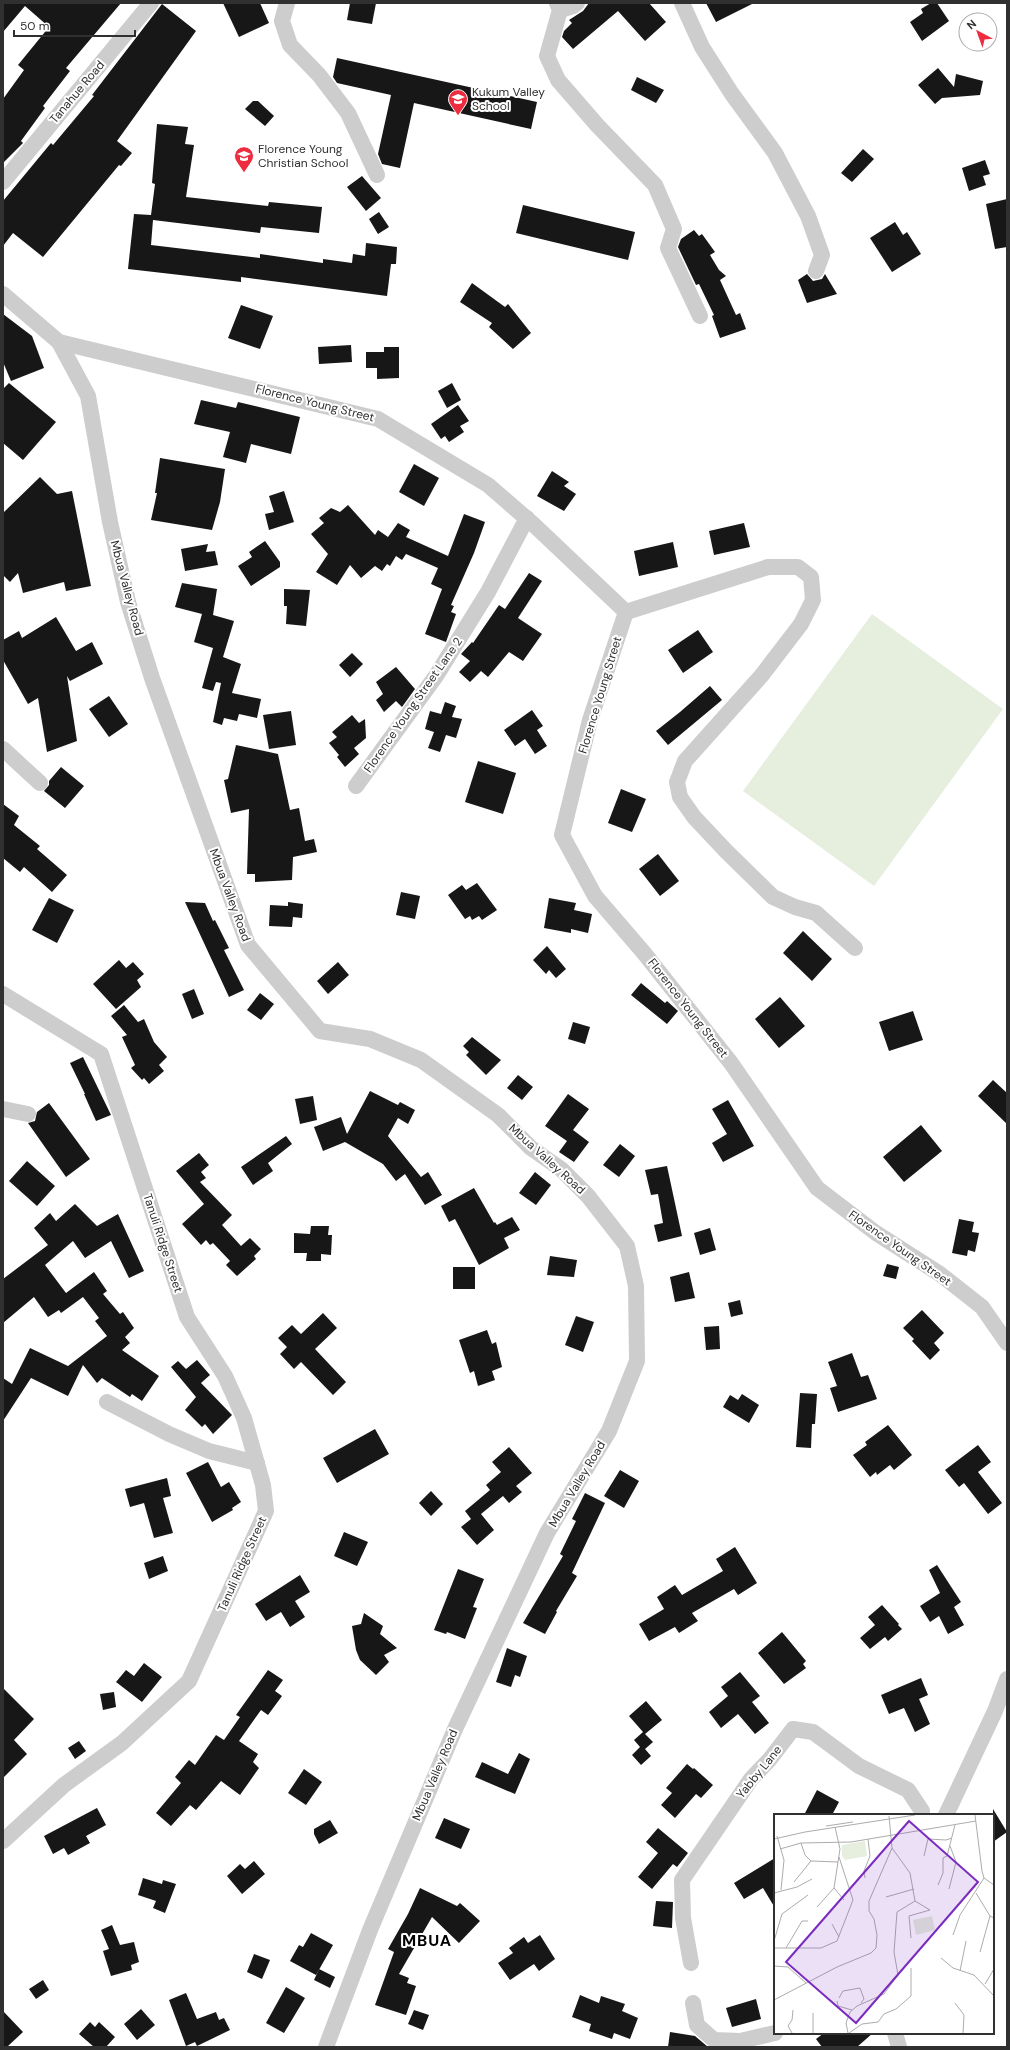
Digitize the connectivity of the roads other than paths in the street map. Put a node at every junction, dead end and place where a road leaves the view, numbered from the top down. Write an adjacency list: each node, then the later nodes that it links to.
1 (151, 3): 7 (street, Tanahue Road)
2 (287, 3): 6 (street)
3 (577, 3): 5 (street)
4 (682, 3): 8 (street)
5 (558, 7): 10 (street)
6 (377, 175)
7 (3, 182)
8 (816, 271)
9 (3, 294): 11 (street, Florence Young Street)
10 (700, 316)
11 (59, 342): 12 (street, Florence Young Street); 32 (street, Mbua Valley Road)
12 (527, 518): 13 (street, Florence Young Street); 16 (street, Florence Young Street Lane 2)
13 (626, 612): 17 (street); 21 (street, Florence Young Street)
14 (3, 749): 15 (street)
15 (40, 783)
16 (356, 786)
17 (855, 948)
18 (3, 994): 23 (street, Tanuli Ridge Street)
19 (3, 1109): 20 (street)
20 (28, 1114)
21 (1007, 1343)
22 (108, 1402): 23 (street)
23 (257, 1463): 27 (street, Tanuli Ridge Street)
24 (1007, 1678): 26 (street)
25 (922, 1814): 28 (street, Yabby Lane)
26 (946, 1814)
27 (3, 1841)
28 (691, 1963)
29 (693, 2003): 30 (street)
30 (774, 2033)
31 (894, 2034): 33 (street)
32 (326, 2047)
33 (899, 2047)

